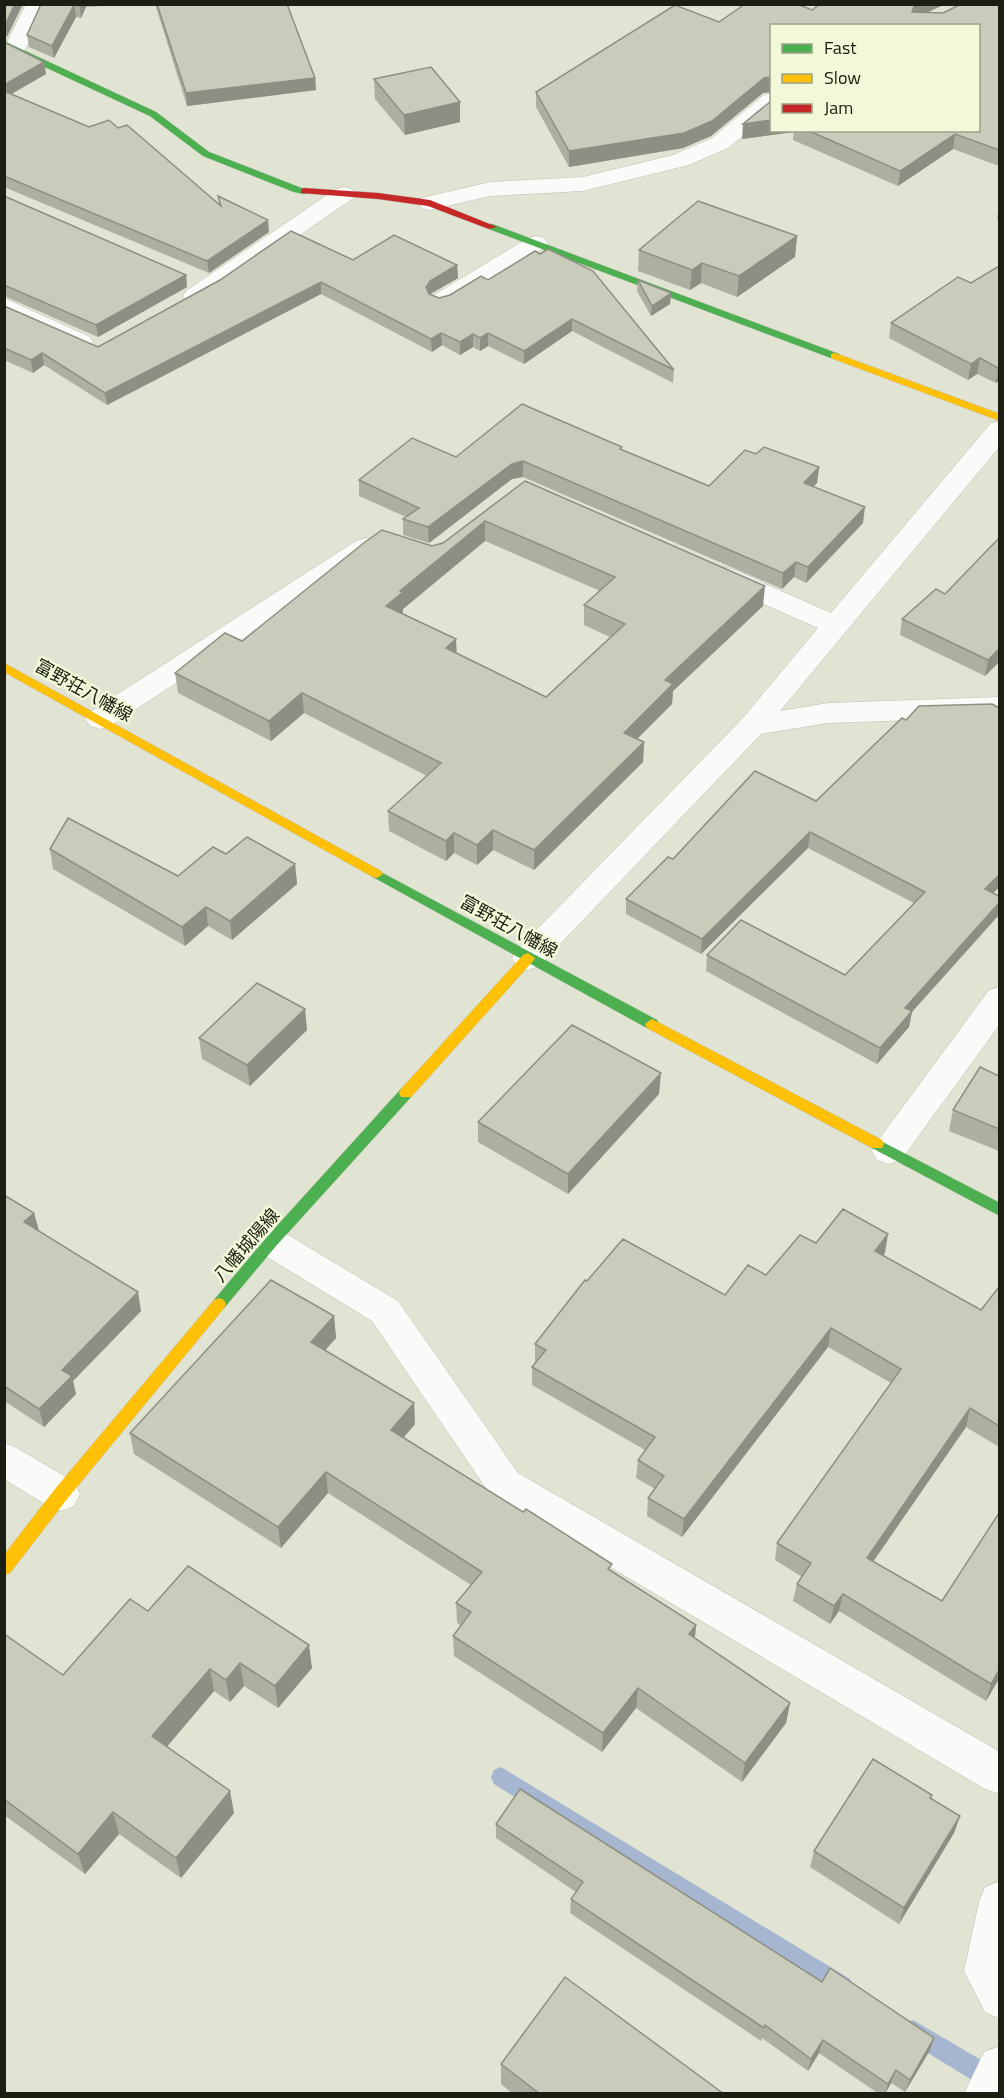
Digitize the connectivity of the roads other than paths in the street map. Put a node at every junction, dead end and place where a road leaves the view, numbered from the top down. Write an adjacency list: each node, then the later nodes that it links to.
1 (37, 4): 2 (street)
2 (10, 47): 4 (main road)
3 (770, 101): 5 (street)
4 (344, 194): 5 (main road); 9 (street)
5 (430, 203): 6 (main road)
6 (536, 243): 7 (street); 11 (main road)
7 (440, 302)
8 (4, 304): 10 (street)
9 (170, 309)
10 (99, 350)
11 (999, 418)
12 (999, 429): 15 (street)
13 (390, 542): 18 (street)
14 (706, 568): 15 (street)
15 (835, 625): 19 (street)
16 (4, 667): 18 (main road, 富野荘八幡線)
17 (999, 707): 19 (street)
18 (100, 719): 20 (main road, 富野荘八幡線)
19 (752, 726): 20 (street)
20 (528, 958): 22 (main road, 富野荘八幡線); 24 (main road, 八幡城陽線)
21 (999, 999): 22 (street)
22 (889, 1151): 23 (main road, 富野荘八幡線)
23 (999, 1210)
24 (271, 1242): 26 (main road, 八幡城陽線); 28 (street)
25 (4, 1460): 26 (street)
26 (62, 1494): 27 (main road, 八幡城陽線)
27 (4, 1568)
28 (999, 1775)
29 (999, 1902): 30 (street)
30 (999, 1997)
31 (999, 2068): 32 (street)
32 (986, 2094)

